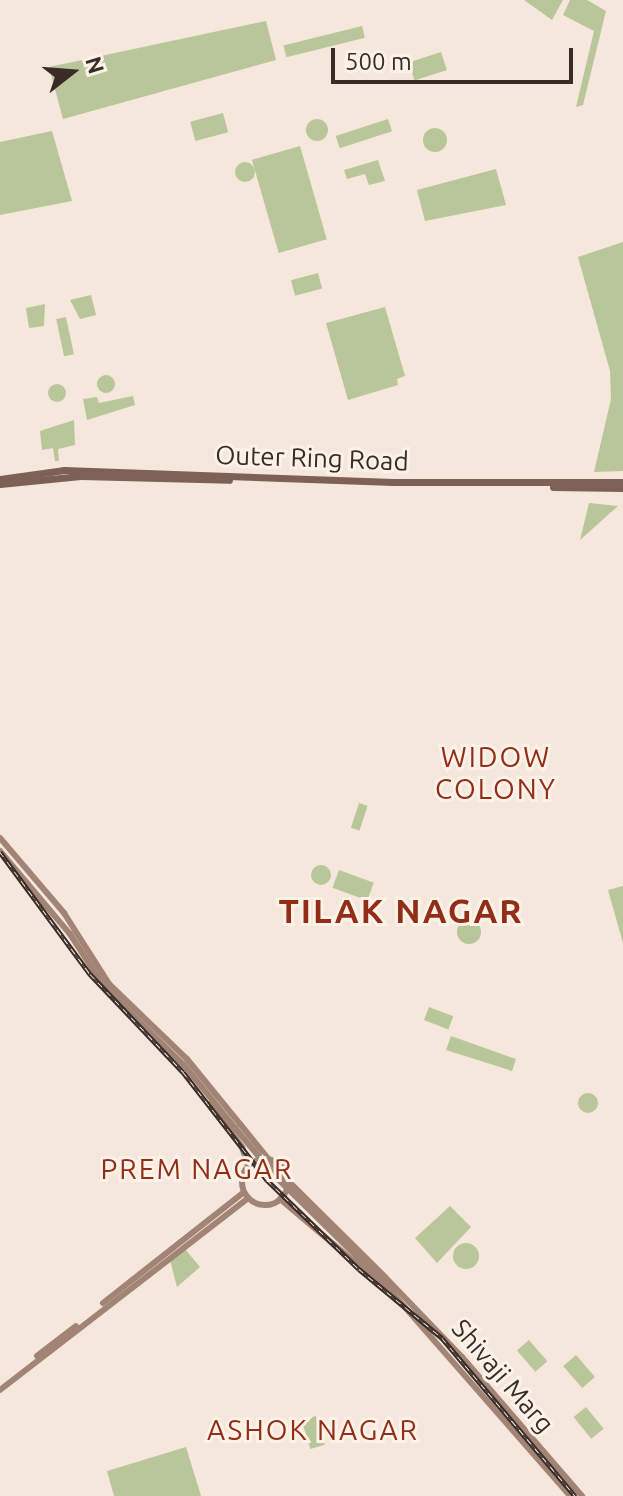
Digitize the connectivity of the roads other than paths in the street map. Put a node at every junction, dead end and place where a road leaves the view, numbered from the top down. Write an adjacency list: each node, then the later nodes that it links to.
1 (0, 481): 2 (main road, Outer Ring Road)
2 (623, 485)
3 (0, 838): 9 (main road, bridge)
4 (0, 851): 5 (main road)
5 (187, 1068): 6 (main road); 9 (main road, bridge)
6 (248, 1166): 7 (main road); 8 (main road)
7 (246, 1195): 8 (main road); 11 (main road)
8 (280, 1199): 10 (main road)
9 (383, 1279): 10 (main road)
10 (392, 1287): 12 (main road, Shivaji Marg); 13 (main road, Shivaji Marg)
11 (0, 1388)
12 (570, 1496)
13 (582, 1496)

